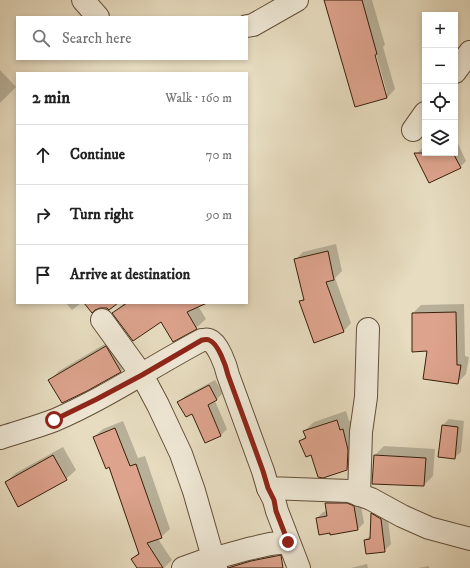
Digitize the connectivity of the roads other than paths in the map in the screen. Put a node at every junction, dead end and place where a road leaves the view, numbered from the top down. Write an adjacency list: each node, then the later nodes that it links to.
1 (83, 0): 3 (street)
2 (297, 0): 4 (street)
3 (97, 16)
4 (248, 26)
5 (470, 52): 6 (street)
6 (458, 68)
7 (102, 320): 9 (street)
8 (368, 329): 12 (street)
9 (142, 375): 10 (street); 11 (street); 15 (street)
10 (0, 438)
11 (268, 488): 12 (street); 14 (street)
12 (359, 495): 13 (street)
13 (470, 539)
14 (288, 542): 15 (street); 17 (street)
15 (214, 563): 16 (street)
16 (183, 568)
17 (299, 568)

